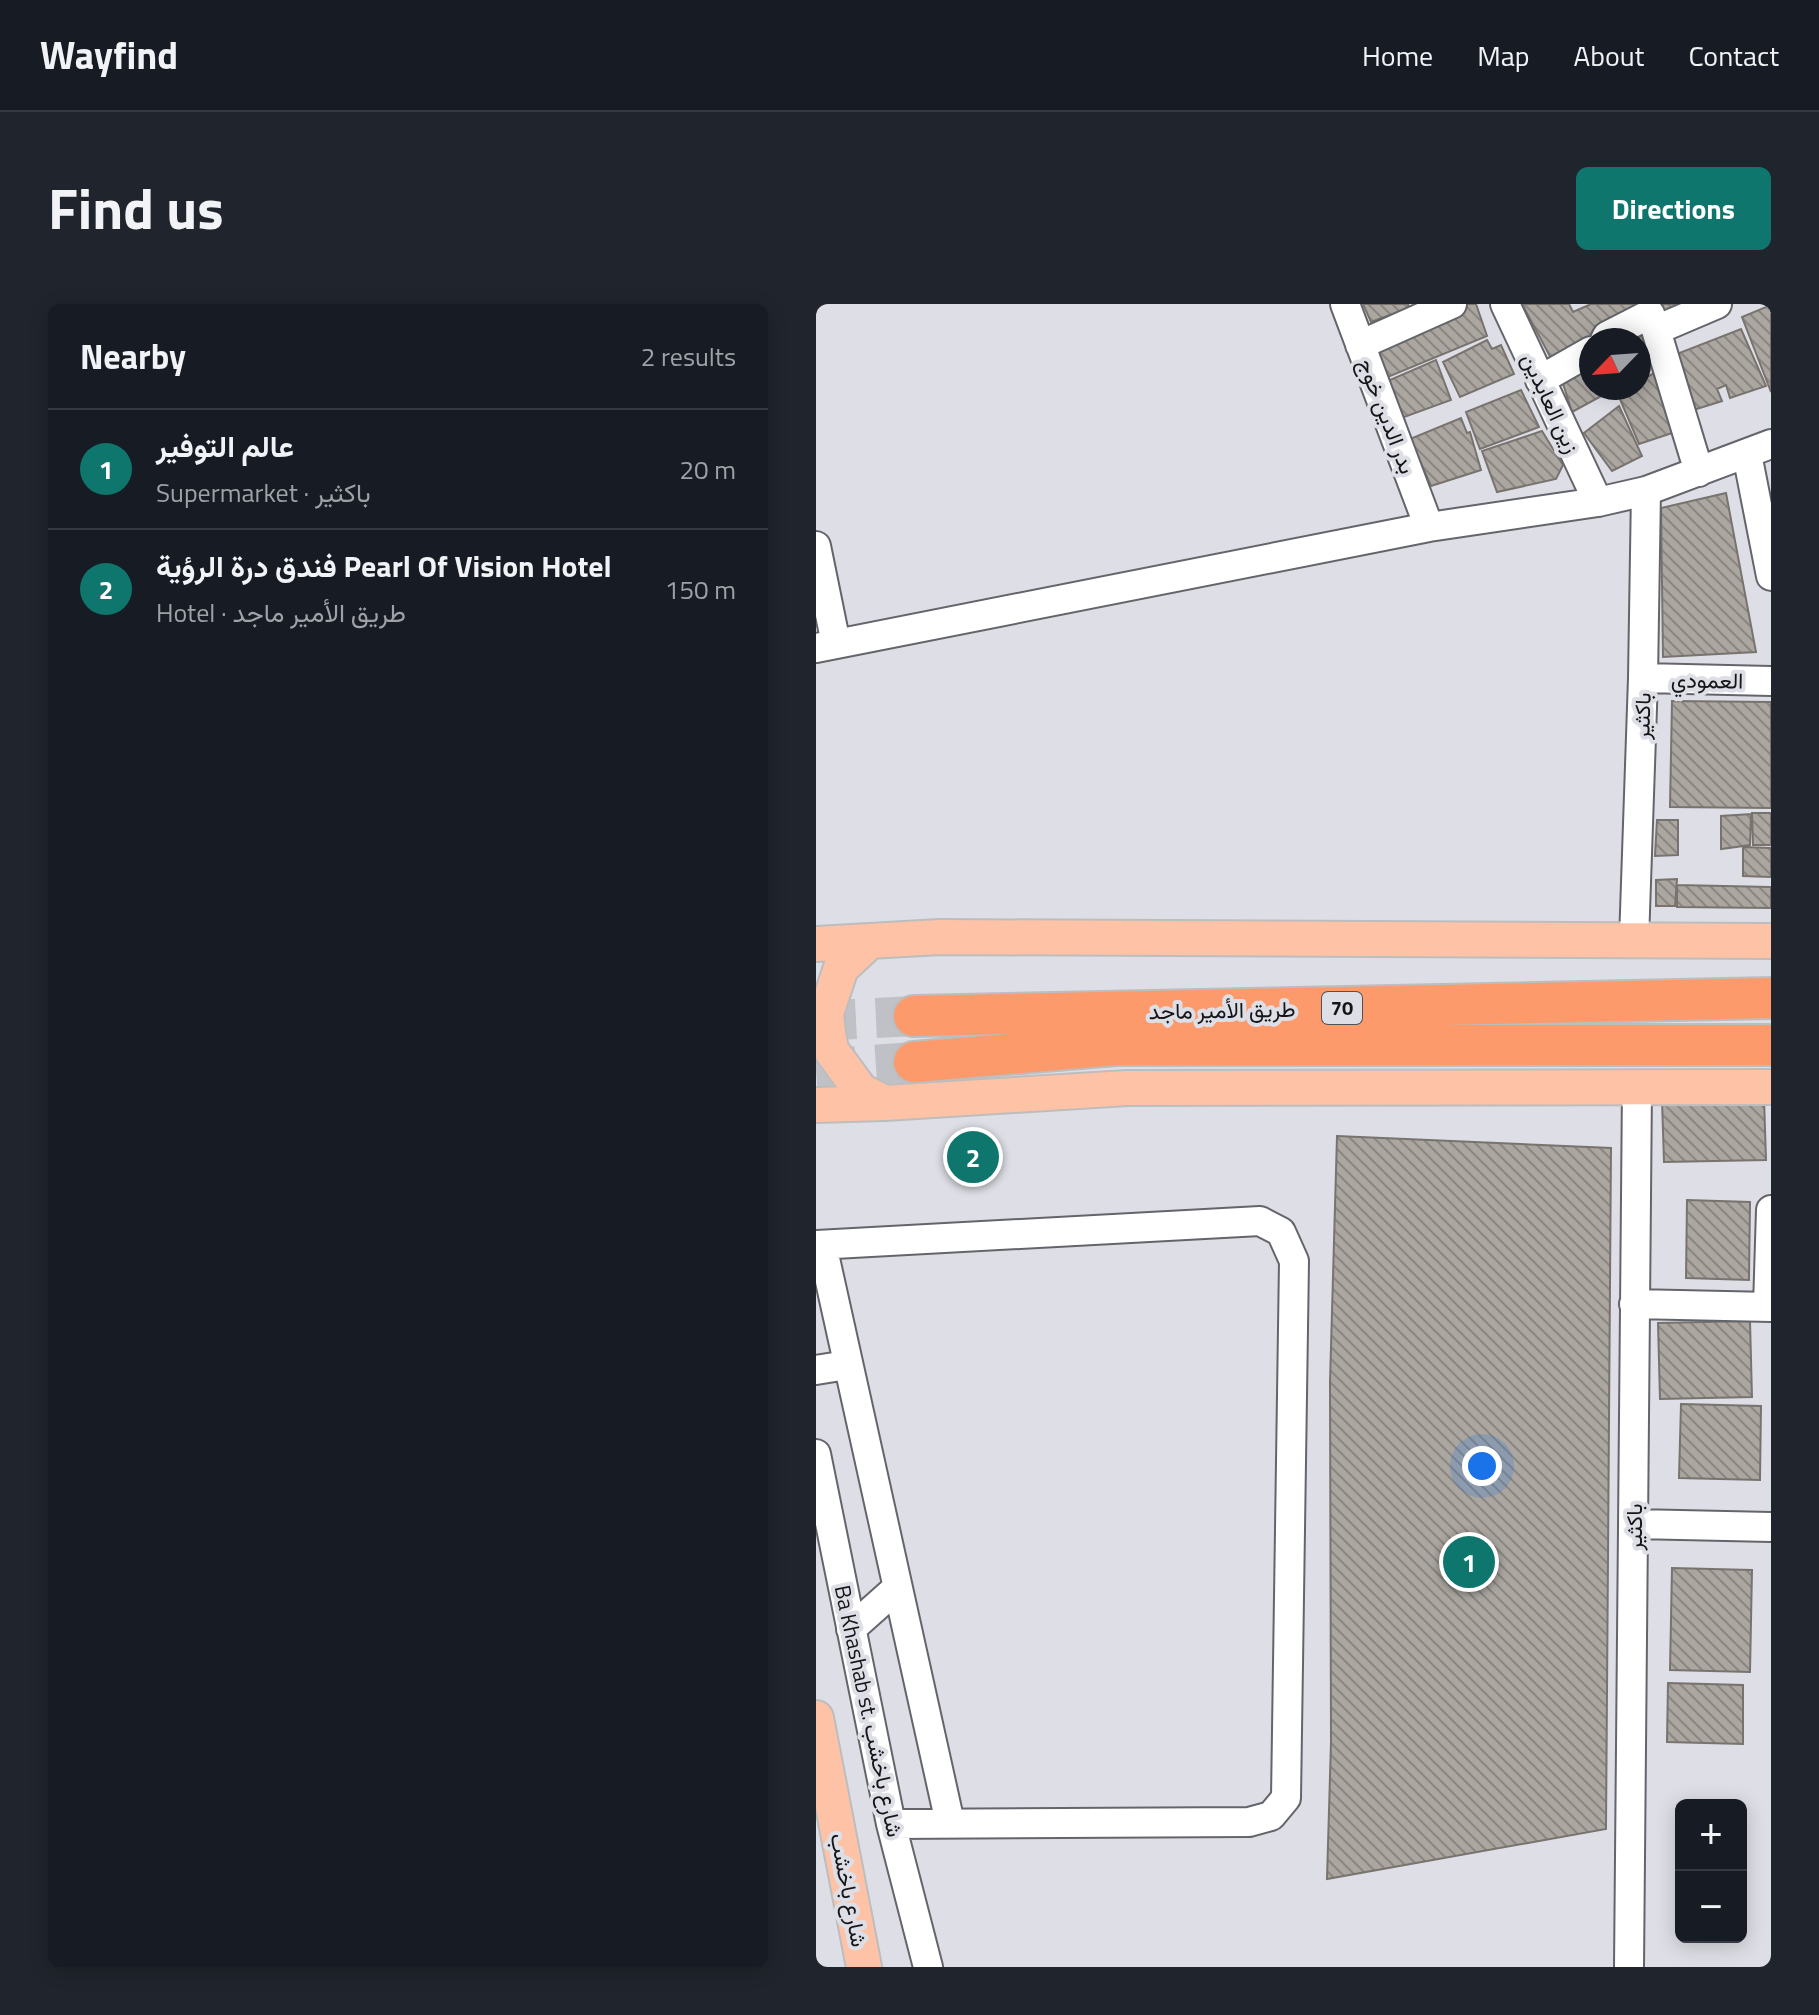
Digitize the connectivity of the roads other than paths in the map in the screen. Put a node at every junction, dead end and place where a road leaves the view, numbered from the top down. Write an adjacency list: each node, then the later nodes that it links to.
1 (1345, 304): 7 (street, بدر الدين خوج)
2 (1452, 304): 7 (street)
3 (1505, 304): 9 (street, زين العابدين)
4 (1717, 304): 6 (street)
5 (1623, 328): 6 (street)
6 (1656, 330): 11 (street)
7 (1360, 345): 14 (street, بدر الدين خوج)
8 (1579, 358): 9 (street)
9 (1540, 380): 13 (street, زين العابدين)
10 (1759, 449): 11 (street); 16 (street)
11 (1699, 472): 12 (street)
12 (1646, 491): 13 (street); 18 (street, باكثير)
13 (1598, 502): 14 (street)
14 (1429, 527): 17 (street)
15 (816, 546): 17 (street)
16 (1771, 576)
17 (826, 646)
18 (1643, 678): 19 (street, العمودي); 20 (street, باكثير)
19 (1771, 681)
20 (1634, 941): 21 (main road); 22 (main road)
21 (1771, 941)
22 (869, 942): 23 (main road); 24 (main road); 31 (main road)
23 (816, 944)
24 (816, 963)
25 (1771, 998): 26 (highway, طريق الأمير ماجد / 70)
26 (914, 1016)
27 (1771, 1045): 28 (highway, طريق الأمير ماجد / 70)
28 (914, 1062)
29 (1637, 1087): 30 (main road); 31 (main road); 35 (street, باكثير)
30 (1771, 1087)
31 (885, 1103): 32 (main road)
32 (816, 1104)
33 (1771, 1210): 36 (street)
34 (819, 1245): 37 (street); 45 (street)
35 (1634, 1304): 36 (street); 40 (street, باكثير)
36 (1769, 1307)
37 (847, 1365): 38 (street); 42 (street)
38 (816, 1370)
39 (816, 1454): 43 (street, Ba Khashab st. شارع باخشب)
40 (1635, 1524): 41 (street); 49 (street, باكثير)
41 (1771, 1527)
42 (897, 1588): 43 (street); 45 (street)
43 (851, 1629): 46 (street, Ba Khashab st. شارع باخشب)
44 (816, 1718): 47 (main road, شارع باخشب)
45 (950, 1823): 46 (street)
46 (891, 1824): 48 (street, Ba Khashab st. شارع باخشب)
47 (864, 1967)
48 (928, 1967)
49 (1629, 1967)

